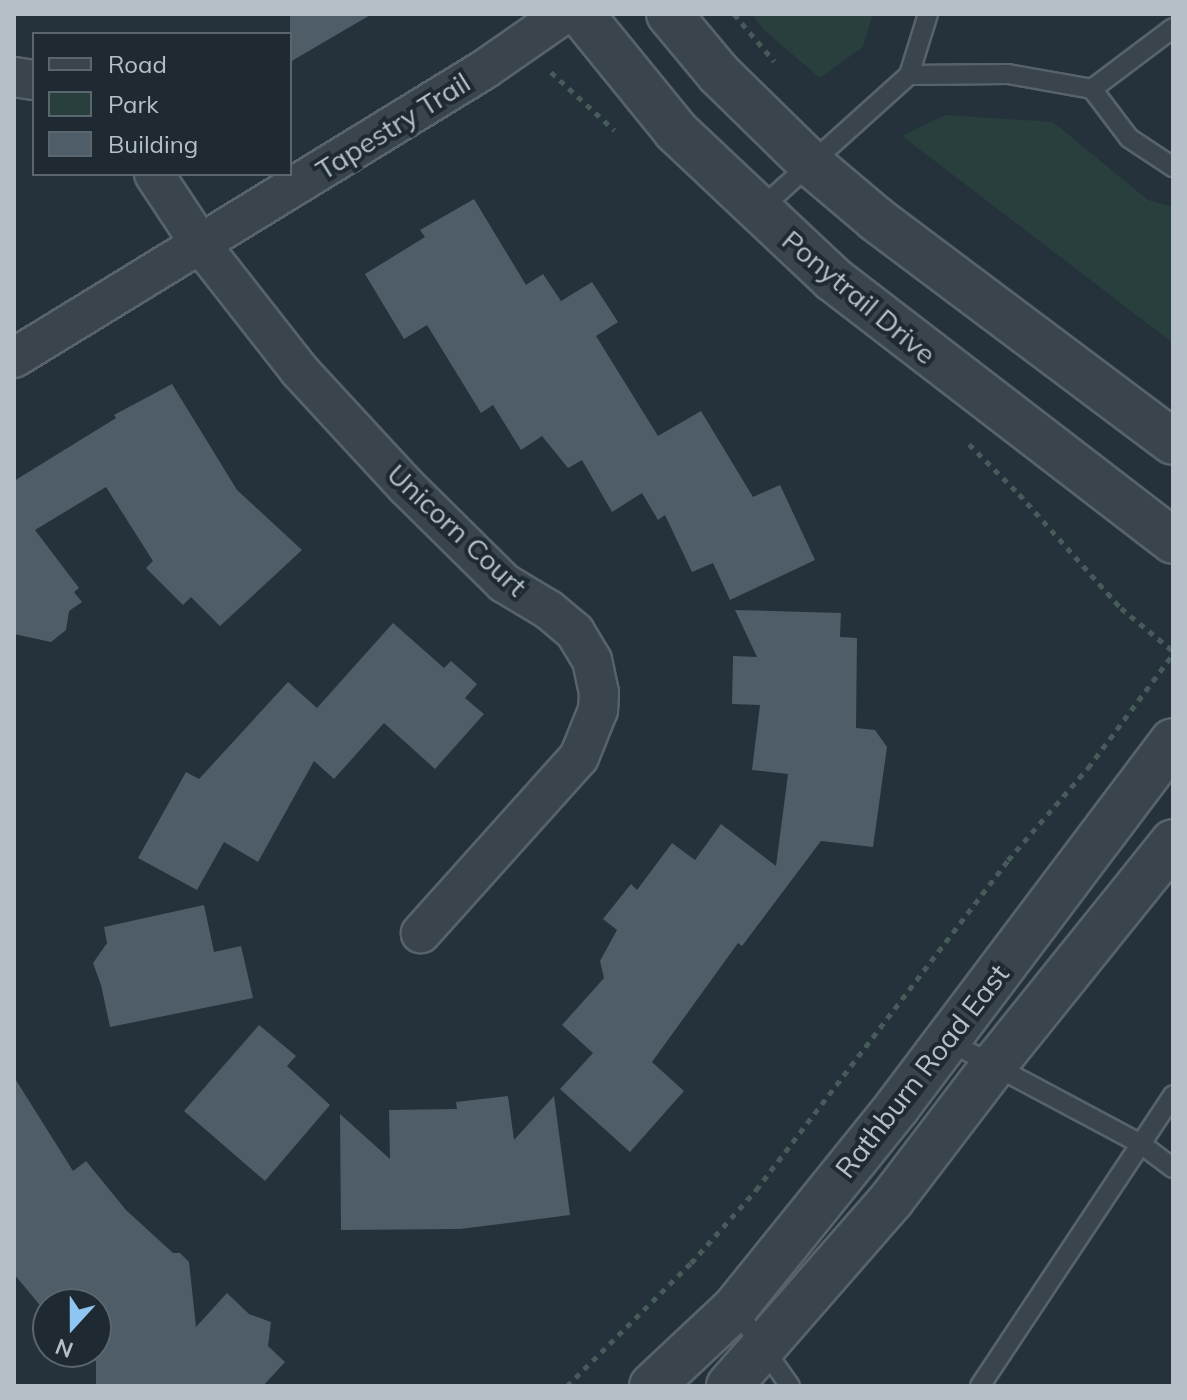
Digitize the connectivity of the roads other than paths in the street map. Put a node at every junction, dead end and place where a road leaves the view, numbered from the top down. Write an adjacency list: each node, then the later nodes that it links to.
1 (564, 14): 12 (street, Tapestry Trail)
2 (581, 14): 11 (street, Ponytrail Drive)
3 (669, 14): 8 (street)
4 (928, 14): 6 (lane)
5 (1173, 28): 7 (lane)
6 (909, 75): 7 (lane); 8 (lane)
7 (1092, 89): 9 (lane)
8 (811, 164): 11 (lane); 14 (street)
9 (1173, 167)
10 (155, 176): 12 (street, Unicorn Court)
11 (758, 211): 15 (street, Ponytrail Drive)
12 (201, 245): 13 (street, Tapestry Trail); 18 (street, Unicorn Court)
13 (14, 358)
14 (1173, 442)
15 (1173, 541)
16 (1173, 741): 19 (street, Rathburn Road East)
17 (1173, 842): 20 (street, Rathburn Road East)
18 (421, 933)
19 (948, 1041): 20 (lane); 24 (street, Rathburn Road East)
20 (994, 1065): 22 (lane); 25 (street, Rathburn Road East)
21 (1173, 1095): 22 (lane)
22 (1141, 1144): 23 (lane); 29 (lane)
23 (1173, 1168)
24 (735, 1308): 25 (lane); 26 (street, Rathburn Road East)
25 (766, 1348): 27 (street, Rathburn Road East); 28 (lane)
26 (652, 1386)
27 (729, 1386)
28 (790, 1386)
29 (980, 1386)

